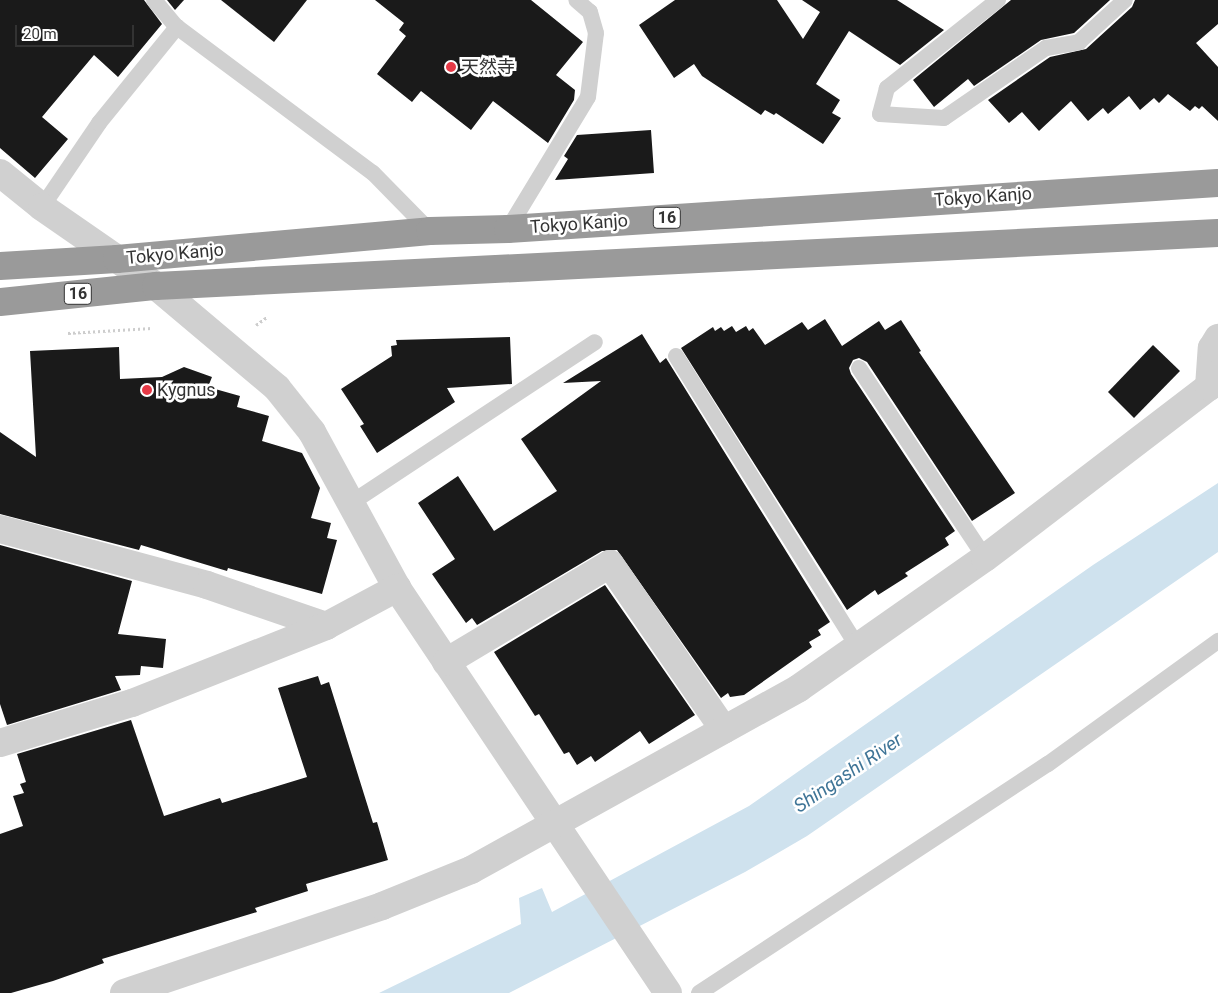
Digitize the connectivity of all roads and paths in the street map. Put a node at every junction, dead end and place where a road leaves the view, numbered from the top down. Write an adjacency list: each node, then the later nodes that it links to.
1 (154, 0): 5 (lane)
2 (576, 0): 9 (lane)
3 (998, 0): 4 (lane)
4 (1125, 0)
5 (177, 27): 8 (lane); 10 (lane)
6 (0, 173): 8 (street)
7 (1218, 183): 9 (highway, Tokyo Kanjo / 16)
8 (42, 207): 12 (street)
9 (508, 230): 10 (highway, Tokyo Kanjo / 16)
10 (430, 231): 12 (highway, Tokyo Kanjo / 16)
11 (1218, 233): 14 (highway, Tokyo Kanjo / 16)
12 (117, 259): 13 (highway, Tokyo Kanjo / 16); 14 (street)
13 (0, 266)
14 (156, 286): 15 (highway, Tokyo Kanjo / 16); 23 (street)
15 (0, 302)
16 (162, 327): 17 (path)
17 (57, 333)
18 (1218, 338): 22 (street)
19 (595, 342): 23 (lane)
20 (676, 356): 29 (lane)
21 (860, 368): 25 (lane)
22 (1213, 385): 25 (street)
23 (351, 502): 26 (street)
24 (0, 529): 27 (street)
25 (985, 558): 29 (street)
26 (398, 588): 27 (street); 30 (street)
27 (326, 626): 32 (street)
28 (1218, 641): 36 (lane)
29 (859, 648): 31 (street)
30 (446, 662): 31 (street); 33 (street)
31 (724, 730): 33 (street)
32 (0, 743)
33 (556, 828): 34 (street); 35 (street)
34 (124, 993)
35 (668, 993)
36 (699, 993)

